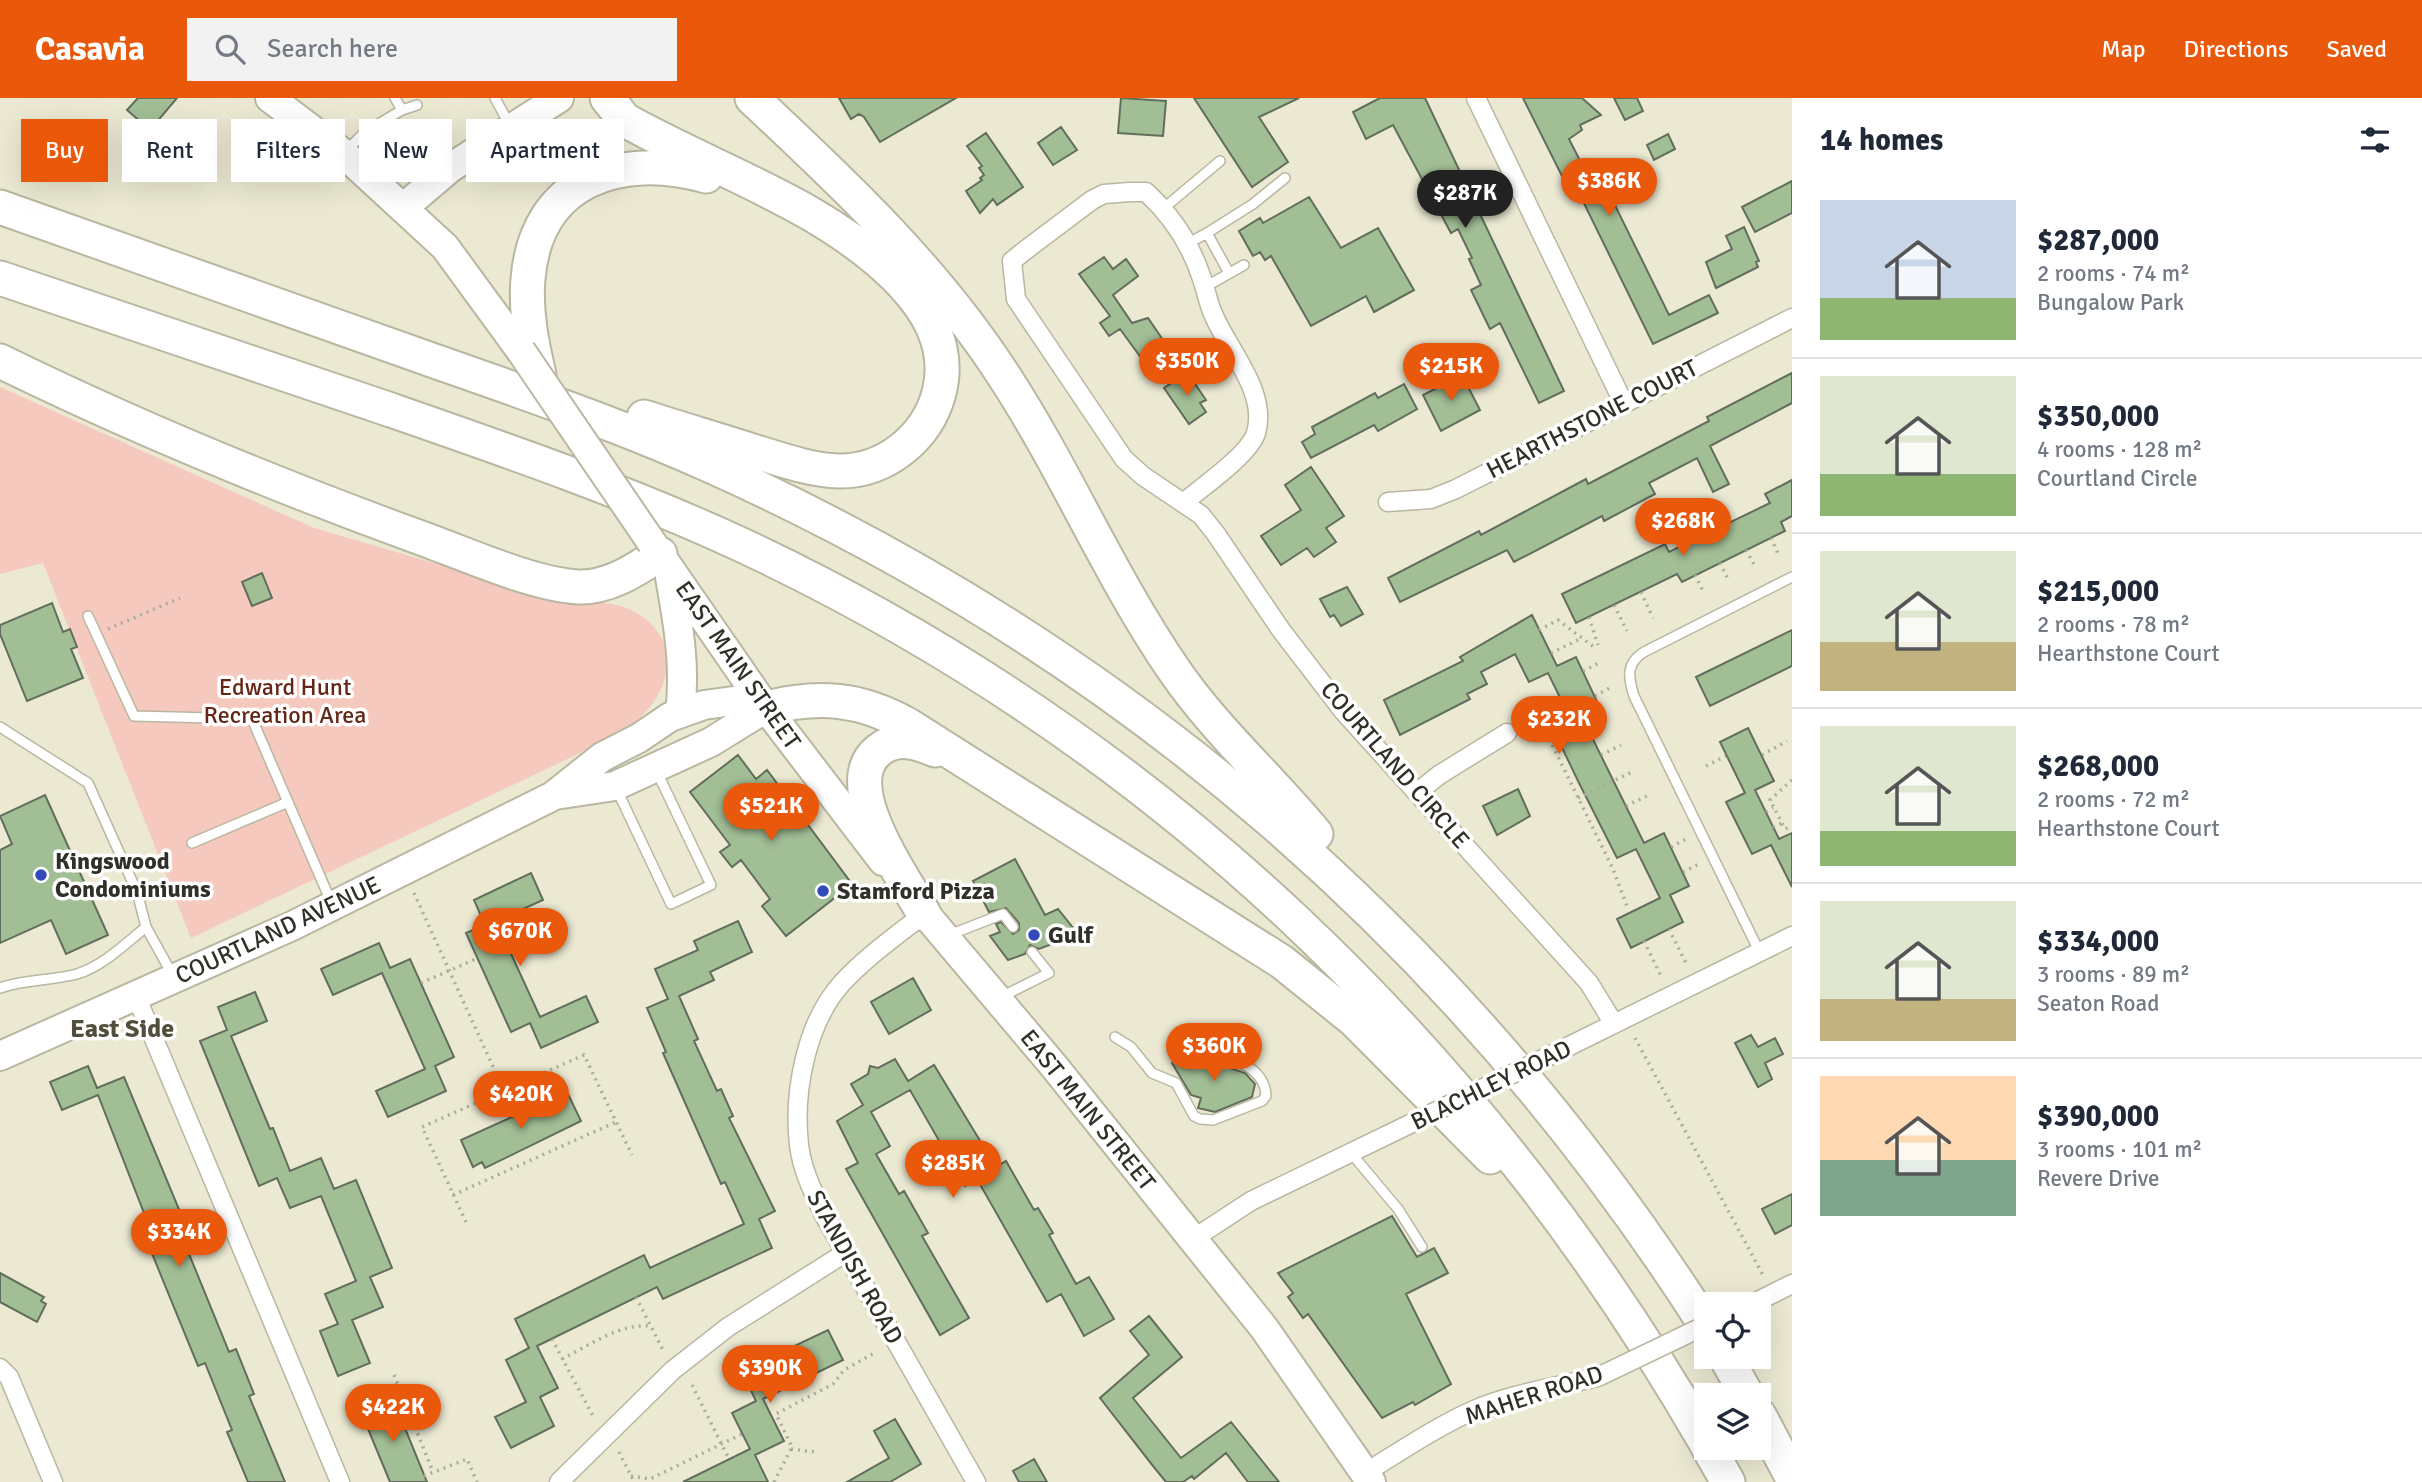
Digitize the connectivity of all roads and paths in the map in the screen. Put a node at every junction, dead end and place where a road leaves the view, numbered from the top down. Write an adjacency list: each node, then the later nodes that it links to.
1 (270, 98): 10 (main road, EAST MAIN STREET)
2 (395, 98): 9 (lane)
3 (495, 98): 11 (lane)
4 (559, 98): 12 (main road)
5 (607, 98): 18 (highway)
6 (752, 98): 100 (highway)
7 (1476, 98): 32 (street)
8 (417, 104): 9 (lane)
9 (402, 110): 13 (lane)
10 (298, 119)
11 (507, 119)
12 (526, 119)
13 (345, 153)
14 (345, 155): 20 (main road, EAST MAIN STREET)
15 (466, 158): 20 (main road)
16 (1220, 161): 21 (lane)
17 (1285, 178): 22 (lane)
18 (785, 202): 28 (highway); 31 (highway)
19 (0, 207): 28 (highway)
20 (403, 208): 31 (main road, EAST MAIN STREET)
21 (1164, 208): 23 (street, COURTLAND CIRCLE); 34 (street, COURTLAND CIRCLE)
22 (1207, 233): 23 (lane); 25 (lane)
23 (1187, 244): 27 (street, COURTLAND CIRCLE)
24 (1244, 265): 25 (lane)
25 (1229, 273): 27 (lane)
26 (0, 278): 128 (highway)
27 (1205, 287): 34 (street, COURTLAND CIRCLE)
28 (244, 293): 100 (highway)
29 (1792, 318): 32 (street, HEARTHSTONE COURT)
30 (0, 361): 37 (highway)
31 (530, 363): 37 (main road, EAST MAIN STREET, bridge)
32 (1623, 402): 33 (street, HEARTHSTONE COURT)
33 (1388, 502)
34 (1183, 503): 76 (street, COURTLAND CIRCLE)
35 (1771, 538): 38 (path)
36 (1746, 550): 40 (path)
37 (660, 554): 60 (main road, EAST MAIN STREET); 62 (main road)
38 (1779, 556)
39 (1720, 563): 43 (path)
40 (1756, 568)
41 (1695, 575): 45 (path)
42 (1792, 578): 104 (lane)
43 (1729, 581)
44 (1641, 592): 50 (path)
45 (1704, 593)
46 (180, 598): 53 (path)
47 (1614, 605): 52 (path)
48 (88, 616): 53 (lane)
49 (1589, 617): 54 (path)
50 (1653, 618)
51 (1539, 630): 54 (path)
52 (1627, 631)
53 (96, 635): 80 (lane)
54 (1582, 638): 55 (path)
55 (1551, 653)
56 (1601, 662): 57 (path)
57 (1583, 671)
58 (1613, 687): 59 (path)
59 (1595, 696)
60 (766, 708): 62 (main road, COURTLAND AVENUE); 72 (main road, COURTLAND AVENUE); 83 (highway); 96 (main road, EAST MAIN STREET)
61 (1566, 710): 79 (path)
62 (680, 713): 70 (main road, COURTLAND AVENUE)
63 (0, 727): 97 (lane)
64 (1507, 733): 76 (street)
65 (1787, 741): 68 (path)
66 (1621, 745): 67 (path)
67 (1601, 755)
68 (1762, 755)
69 (1726, 756): 71 (path)
70 (602, 757): 75 (main road); 77 (main road, COURTLAND AVENUE)
71 (1706, 766)
72 (656, 768): 75 (main road, COURTLAND AVENUE); 75 (lane)
73 (1634, 771): 79 (path)
74 (1792, 780): 82 (path)
75 (615, 786): 77 (main road, COURTLAND AVENUE)
76 (1418, 792): 114 (street, COURTLAND CIRCLE)
77 (553, 796): 94 (main road, COURTLAND AVENUE)
78 (1647, 796): 81 (path)
79 (1578, 798): 95 (path)
80 (288, 802): 89 (lane); 94 (lane)
81 (1626, 806)
82 (1773, 808): 84 (path); 85 (path)
83 (1042, 810): 96 (highway); 128 (highway)
84 (1766, 812)
85 (1782, 823): 86 (path); 87 (path)
86 (1792, 825)
87 (1773, 827)
88 (1688, 838): 90 (path)
89 (192, 843)
90 (1671, 847)
91 (1701, 863): 92 (path)
92 (1683, 872)
93 (414, 893): 107 (path)
94 (333, 905): 109 (main road, COURTLAND AVENUE)
95 (1627, 906)
96 (934, 925): 98 (lane); 113 (main road, EAST MAIN STREET); 127 (street, STANDISH ROAD)
97 (146, 927): 109 (lane); 111 (lane)
98 (1013, 927)
99 (1669, 929): 106 (path)
100 (1396, 935): 133 (highway)
101 (1792, 936): 104 (street, BLACHLEY ROAD)
102 (1644, 941): 108 (path)
103 (1032, 951): 113 (lane)
104 (1760, 953): 114 (street, BLACHLEY ROAD)
105 (478, 958): 107 (path)
106 (1686, 963)
107 (449, 971): 110 (path); 119 (path)
108 (1661, 976)
109 (174, 979): 112 (main road, COURTLAND AVENUE)
110 (421, 983)
111 (0, 988)
112 (136, 996): 118 (main road, COURTLAND AVENUE); 159 (street)
113 (996, 999): 125 (main road, EAST MAIN STREET)
114 (1614, 1024): 121 (street, BLACHLEY ROAD, bridge)
115 (1179, 1031): 116 (lane)
116 (1115, 1037)
117 (1635, 1038): 129 (path)
118 (0, 1056)
119 (503, 1091): 120 (path); 123 (path)
120 (616, 1122): 122 (path); 123 (path)
121 (1351, 1153): 125 (street, BLACHLEY ROAD); 126 (lane)
122 (632, 1155)
123 (453, 1195): 124 (path)
124 (466, 1222)
125 (1193, 1239): 156 (main road, EAST MAIN STREET)
126 (1422, 1247)
127 (845, 1253): 161 (street); 164 (street, STANDISH ROAD)
128 (1590, 1257): 144 (highway)
129 (1765, 1279)
130 (1791, 1288): 131 (street)
131 (1771, 1296)
132 (636, 1297): 134 (path)
133 (1694, 1308)
134 (651, 1326): 137 (path); 139 (path)
135 (1694, 1332): 156 (street, MAHER ROAD, bridge)
136 (552, 1339): 139 (path)
137 (664, 1352)
138 (876, 1352): 148 (path)
139 (562, 1359): 143 (path)
140 (0, 1368): 158 (street)
141 (394, 1375): 153 (path)
142 (692, 1385): 147 (path)
143 (593, 1416)
144 (1694, 1423)
145 (742, 1434): 147 (path)
146 (1771, 1438): 157 (highway)
147 (722, 1444): 151 (path); 155 (path)
148 (791, 1449): 150 (path); 163 (path)
149 (618, 1452): 155 (path)
150 (815, 1452)
151 (729, 1459)
152 (1716, 1460): 165 (highway)
153 (433, 1472): 154 (path); 160 (path)
154 (424, 1476)
155 (631, 1476): 162 (path)
156 (1368, 1477)
157 (1792, 1477)
158 (53, 1482)
159 (340, 1482)
160 (477, 1482)
161 (559, 1482)
162 (634, 1482)
163 (774, 1482)
164 (976, 1482)
165 (1728, 1482)

